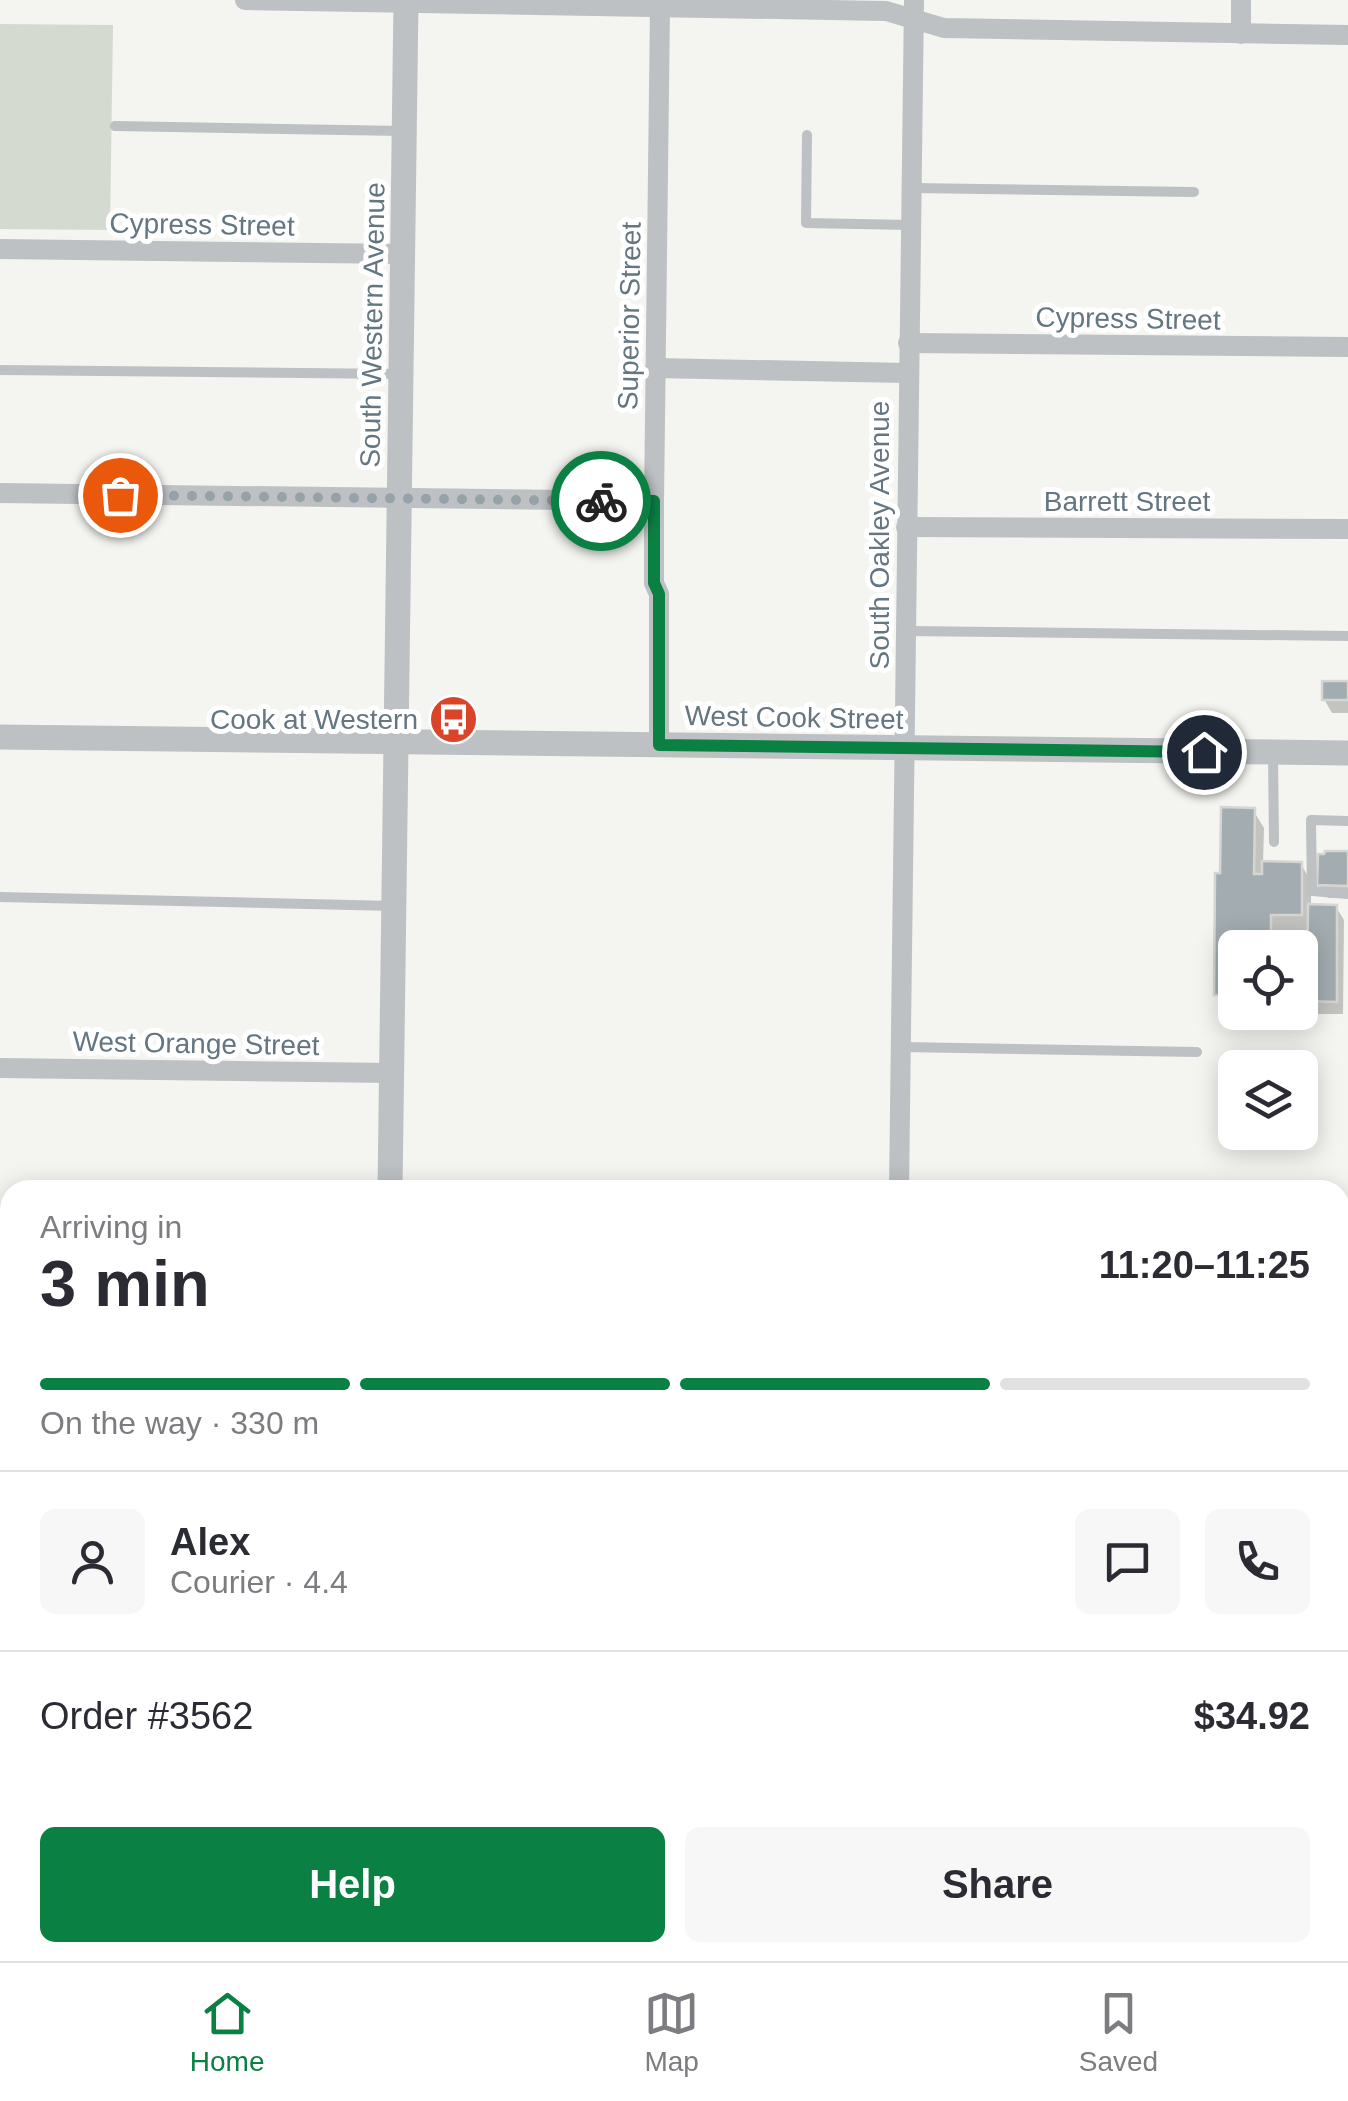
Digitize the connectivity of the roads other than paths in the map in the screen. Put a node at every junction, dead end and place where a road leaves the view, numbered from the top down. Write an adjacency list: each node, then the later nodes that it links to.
1 (245, 0): 3 (street)
2 (1241, 0): 7 (street)
3 (406, 1): 5 (street); 10 (street, South Western Avenue)
4 (846, 5): 5 (street); 6 (street)
5 (660, 7): 19 (street, Superior Street)
6 (914, 10): 7 (street); 12 (street, South Oakley Avenue)
7 (1241, 34): 8 (street)
8 (1348, 35)
9 (114, 126): 10 (lane)
10 (405, 131): 16 (street, South Western Avenue)
11 (807, 135): 14 (lane)
12 (911, 188): 13 (lane); 14 (street, South Oakley Avenue)
13 (1194, 192)
14 (910, 225): 17 (street, South Oakley Avenue)
15 (0, 248): 16 (street, Cypress Street)
16 (403, 254): 22 (street, South Western Avenue)
17 (908, 343): 18 (street, Cypress Street); 21 (street, South Oakley Avenue)
18 (1348, 348)
19 (656, 368): 21 (street); 25 (street, Superior Street)
20 (0, 370): 22 (lane)
21 (907, 373): 26 (street, South Oakley Avenue)
22 (401, 374): 24 (street, South Western Avenue)
23 (0, 494): 24 (street)
24 (400, 498): 25 (street); 31 (street, South Western Avenue)
25 (654, 501): 32 (street, Superior Street)
26 (906, 527): 27 (street, Barrett Street); 28 (street, South Oakley Avenue)
27 (1348, 530)
28 (906, 631): 29 (lane); 33 (street, South Oakley Avenue)
29 (1348, 636)
30 (0, 737): 31 (street, West Cook Street)
31 (396, 742): 32 (street, West Cook Street); 40 (street, South Western Avenue)
32 (659, 745): 33 (street, West Cook Street)
33 (905, 748): 34 (street, West Cook Street); 41 (street, South Oakley Avenue)
34 (1273, 753): 35 (street, West Cook Street); 37 (lane)
35 (1348, 753)
36 (1348, 821): 38 (lane)
37 (1274, 842)
38 (1348, 894)
39 (0, 897): 40 (lane)
40 (394, 906): 44 (street, South Western Avenue)
41 (901, 1046): 42 (lane); 46 (street, South Oakley Avenue)
42 (1197, 1052)
43 (0, 1068): 44 (street, West Orange Street)
44 (392, 1073): 45 (street, South Western Avenue)
45 (390, 1180)
46 (900, 1180)

